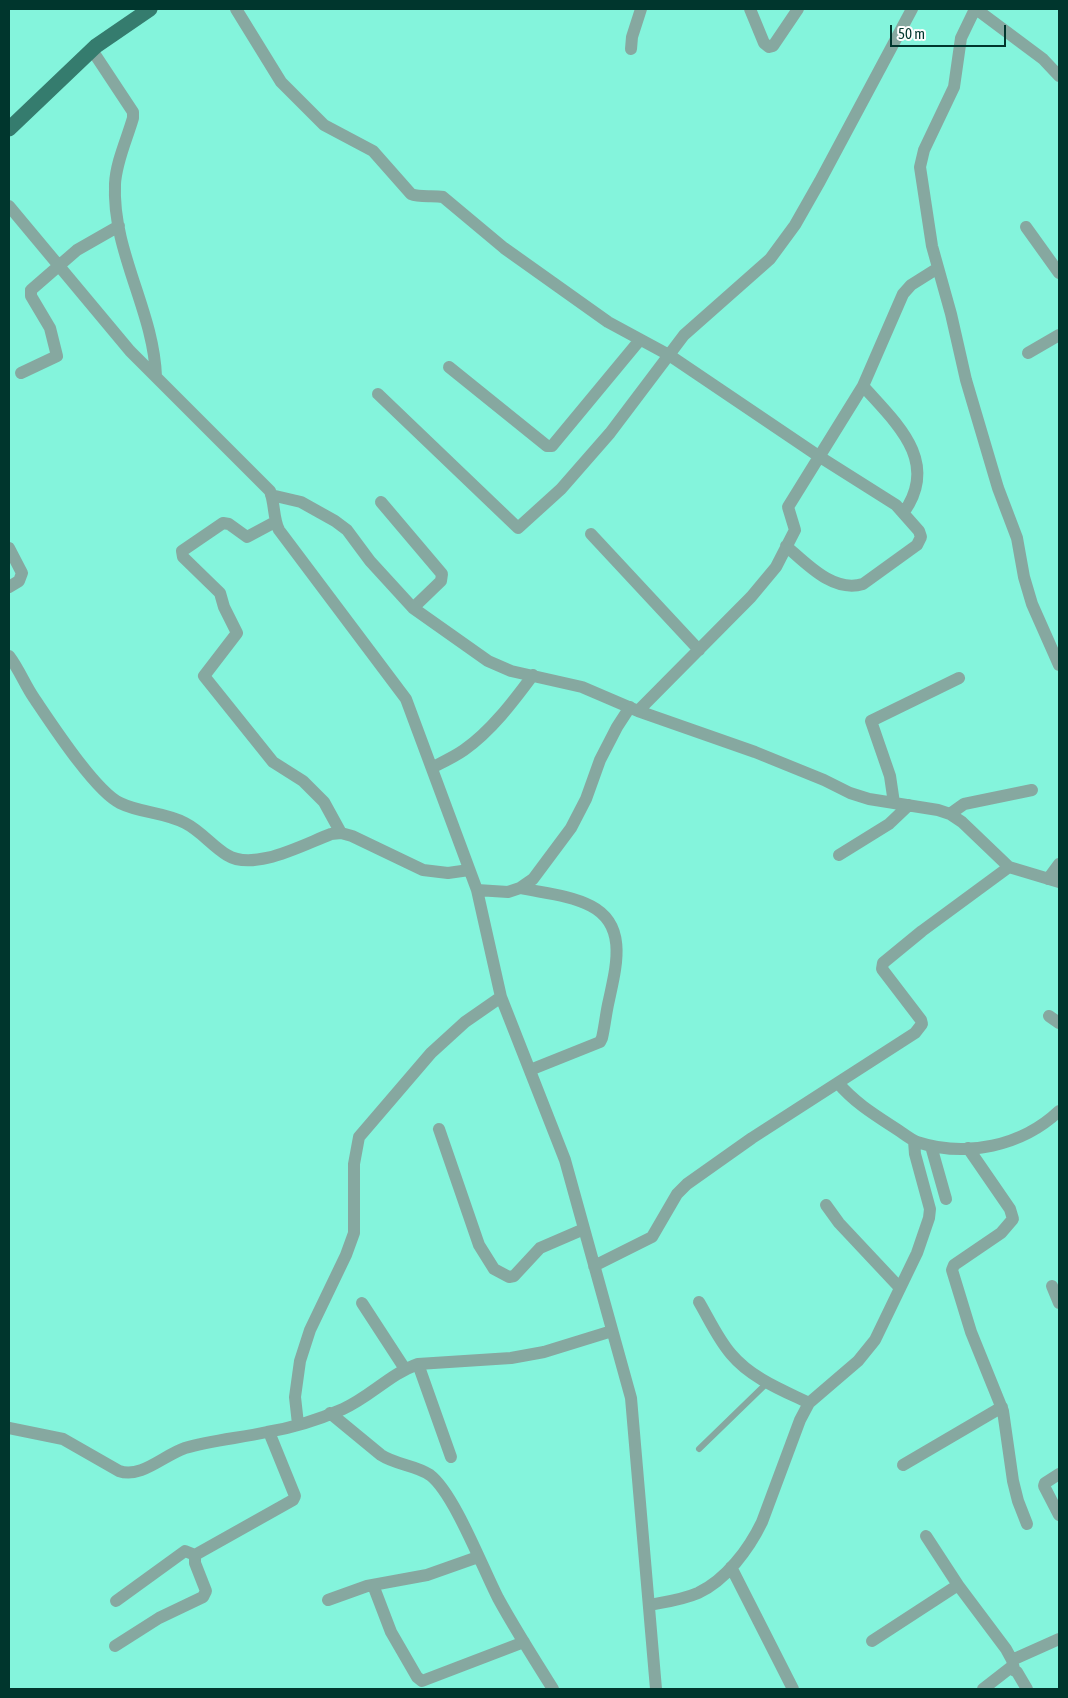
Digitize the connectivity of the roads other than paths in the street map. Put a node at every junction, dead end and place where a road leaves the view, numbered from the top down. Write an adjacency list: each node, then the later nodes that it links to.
1 (150, 9): 9 (main road)
2 (236, 9): 19 (street)
3 (641, 9): 8 (street)
4 (750, 9): 5 (street)
5 (798, 9)
6 (912, 9): 21 (street)
7 (975, 9): 10 (street); 16 (street)
8 (631, 49)
9 (92, 50): 11 (main road); 13 (street)
10 (1059, 76)
11 (9, 129)
12 (9, 206): 15 (street)
13 (119, 226): 15 (street); 24 (street)
14 (1026, 227): 17 (street)
15 (57, 265): 23 (street); 24 (street)
16 (938, 268): 25 (street); 39 (street)
17 (1059, 273)
18 (1059, 335): 20 (street)
19 (639, 340): 21 (street); 22 (street)
20 (1028, 353)
21 (669, 355): 26 (street); 27 (street)
22 (449, 367)
23 (21, 373)
24 (156, 377): 28 (street)
25 (863, 386): 27 (street); 30 (street)
26 (378, 394)
27 (820, 457): 30 (street); 33 (street)
28 (271, 495): 31 (street); 36 (street)
29 (381, 502): 36 (street)
30 (904, 512): 33 (street)
31 (275, 522): 43 (street); 48 (street)
32 (591, 534): 37 (street)
33 (786, 546): 37 (street)
34 (9, 548): 35 (street)
35 (9, 587)
36 (413, 608): 40 (street)
37 (699, 650): 42 (street)
38 (9, 656): 48 (street)
39 (1059, 665)
40 (532, 675): 42 (street); 43 (street)
41 (959, 678): 45 (street)
42 (634, 709): 45 (street); 54 (street)
43 (432, 767): 52 (street)
44 (1032, 790): 47 (street)
45 (894, 803): 46 (street)
46 (909, 805): 47 (street); 49 (street)
47 (950, 814): 51 (street)
48 (341, 833): 52 (street)
49 (839, 855)
50 (1059, 864): 53 (street)
51 (1009, 867): 53 (street); 58 (street)
52 (470, 870): 55 (street)
53 (1054, 881)
54 (520, 888): 55 (street); 57 (street)
55 (477, 890): 56 (street)
56 (501, 996): 57 (street); 80 (street)
57 (530, 1070): 66 (street)
58 (838, 1083): 61 (street); 67 (street)
59 (1059, 1111): 63 (street)
60 (439, 1129): 66 (street)
61 (914, 1141): 62 (street); 69 (street)
62 (930, 1146): 63 (street); 64 (street)
63 (968, 1148): 78 (street)
64 (946, 1199)
65 (826, 1205): 69 (street)
66 (584, 1229): 67 (street)
67 (594, 1266): 73 (street)
68 (1052, 1286): 71 (street)
69 (900, 1288): 77 (street)
70 (699, 1302): 76 (street)
71 (1059, 1302)
72 (362, 1303): 75 (street)
73 (612, 1331): 74 (street); 97 (street)
74 (418, 1364): 75 (street); 84 (street)
75 (404, 1369): 79 (street)
76 (767, 1382): 77 (street); 83 (lane)
77 (809, 1403): 92 (street)
78 (1002, 1407): 85 (street); 88 (street)
79 (330, 1413): 80 (street); 91 (street)
80 (298, 1424): 82 (street)
81 (9, 1428): 82 (street)
82 (269, 1432): 90 (street)
83 (699, 1449)
84 (451, 1457)
85 (903, 1466)
86 (1059, 1474): 87 (street)
87 (1059, 1516)
88 (1027, 1524)
89 (926, 1536): 94 (street)
90 (195, 1555): 96 (street); 101 (street)
91 (478, 1557): 93 (street); 100 (street)
92 (732, 1567): 97 (street); 105 (street)
93 (373, 1585): 95 (street); 100 (street)
94 (958, 1585): 99 (street); 102 (street)
95 (328, 1600)
96 (116, 1601)
97 (649, 1606): 104 (street)
98 (1059, 1639): 102 (street)
99 (872, 1641)
100 (524, 1642): 103 (street)
101 (114, 1646)
102 (1013, 1664): 106 (street); 107 (street)
103 (553, 1689)
104 (656, 1689)
105 (793, 1689)
106 (983, 1689)
107 (1027, 1689)

